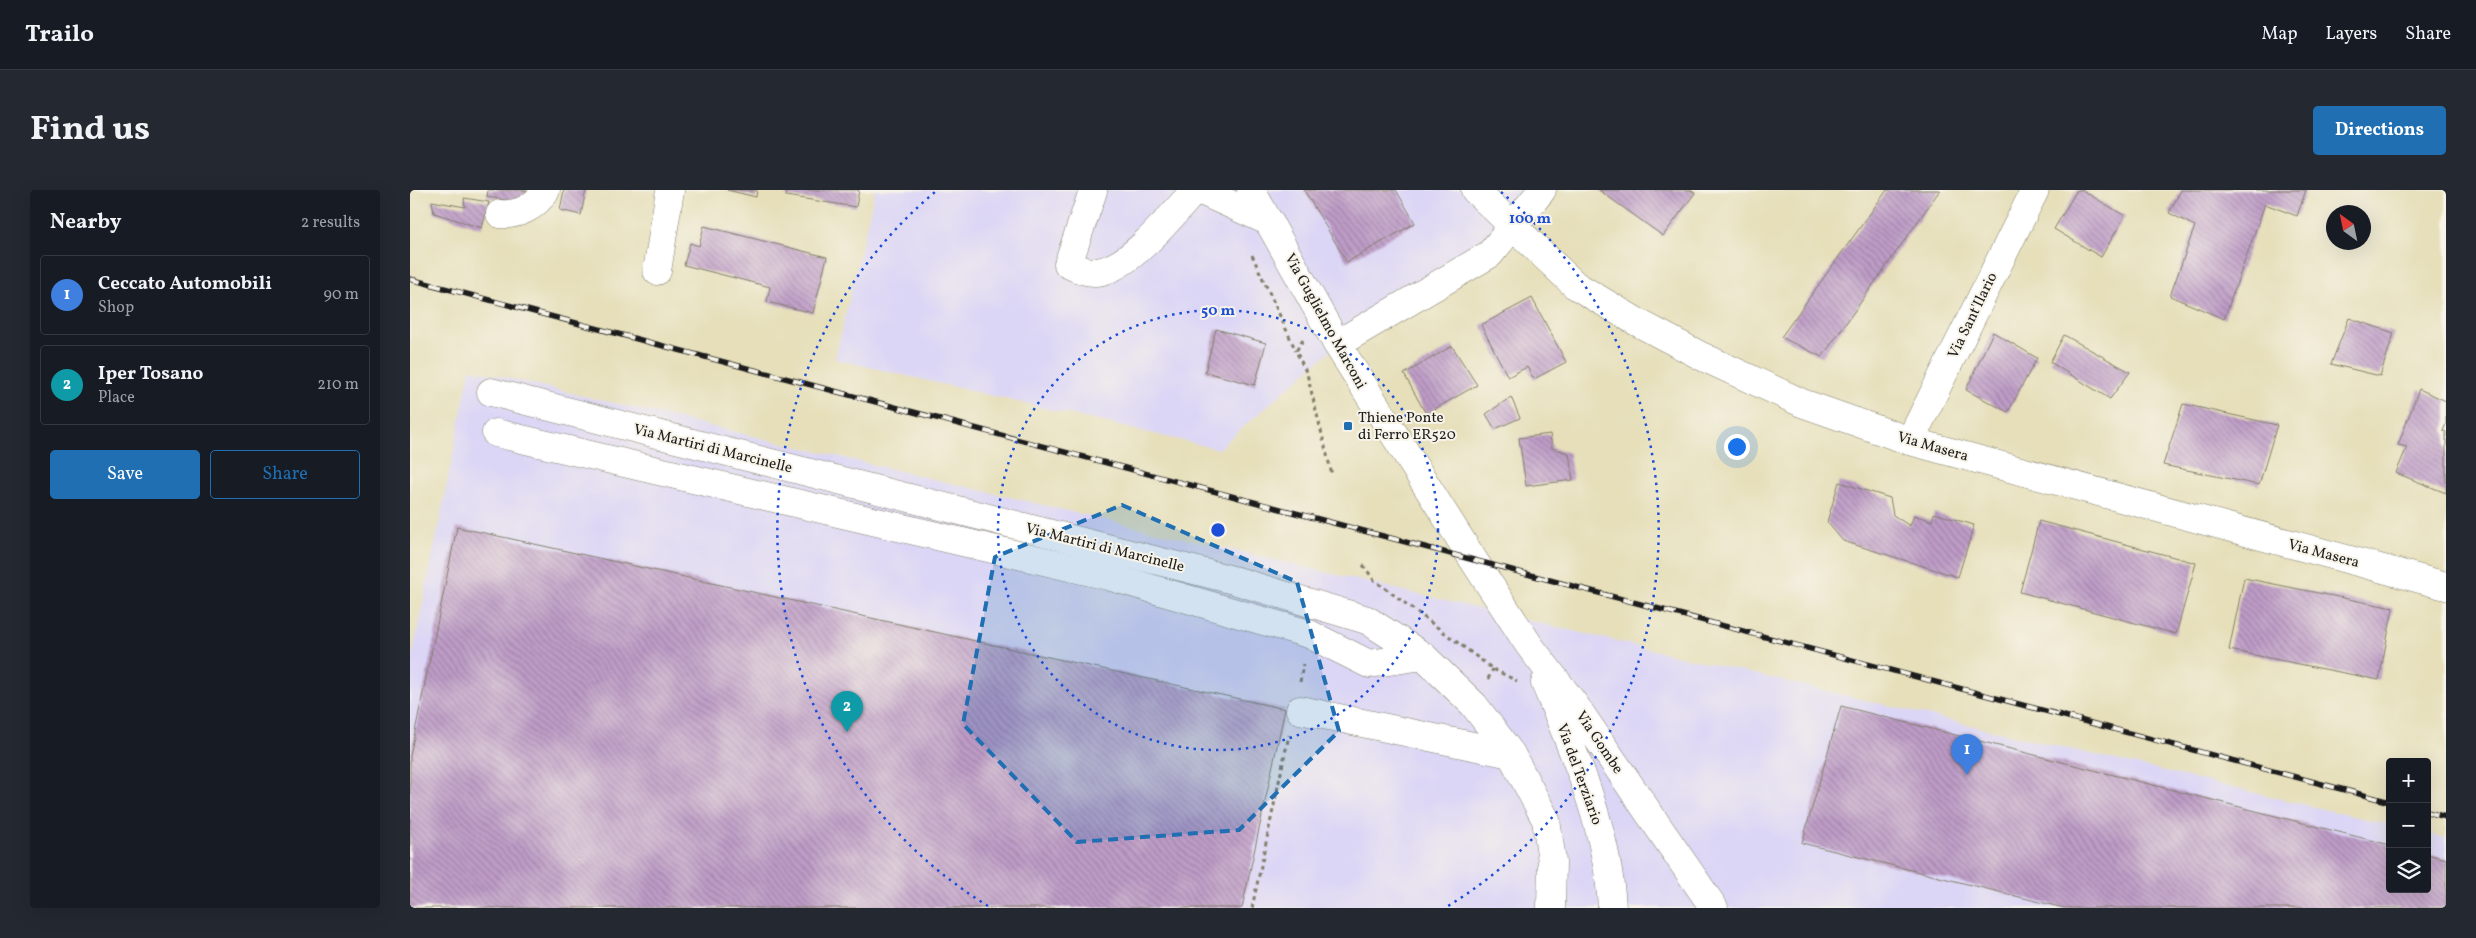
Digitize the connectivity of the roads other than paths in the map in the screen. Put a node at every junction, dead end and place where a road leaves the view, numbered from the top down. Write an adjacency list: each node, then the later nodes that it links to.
1 (546, 190): 9 (street)
2 (670, 190): 12 (street)
3 (1090, 190): 8 (street)
4 (1251, 190): 10 (street, Via Guglielmo Marconi)
5 (1475, 190): 11 (street, Via Masera)
6 (1542, 190): 11 (street)
7 (2035, 190): 16 (street, Via Sant'Ilario)
8 (1189, 193): 10 (street)
9 (500, 214)
10 (1270, 222): 13 (street, Via Guglielmo Marconi)
11 (1514, 225): 13 (street); 16 (street, Via Masera)
12 (657, 271)
13 (1337, 344): 17 (street, Via Guglielmo Marconi)
14 (491, 392): 20 (street, Via Martiri di Marcinelle)
15 (496, 433): 20 (street)
16 (1910, 441): 18 (street, Via Masera)
17 (1485, 577): 19 (street, Via Gombe)
18 (2446, 586)
19 (1529, 644): 24 (street, Via del Terziario); 25 (street, Via Gombe)
20 (1423, 656): 22 (street, Via Martiri di Marcinelle)
21 (1296, 709): 22 (street)
22 (1511, 754): 23 (street, Via Martiri di Marcinelle)
23 (1550, 908)
24 (1612, 908)
25 (1714, 908)

